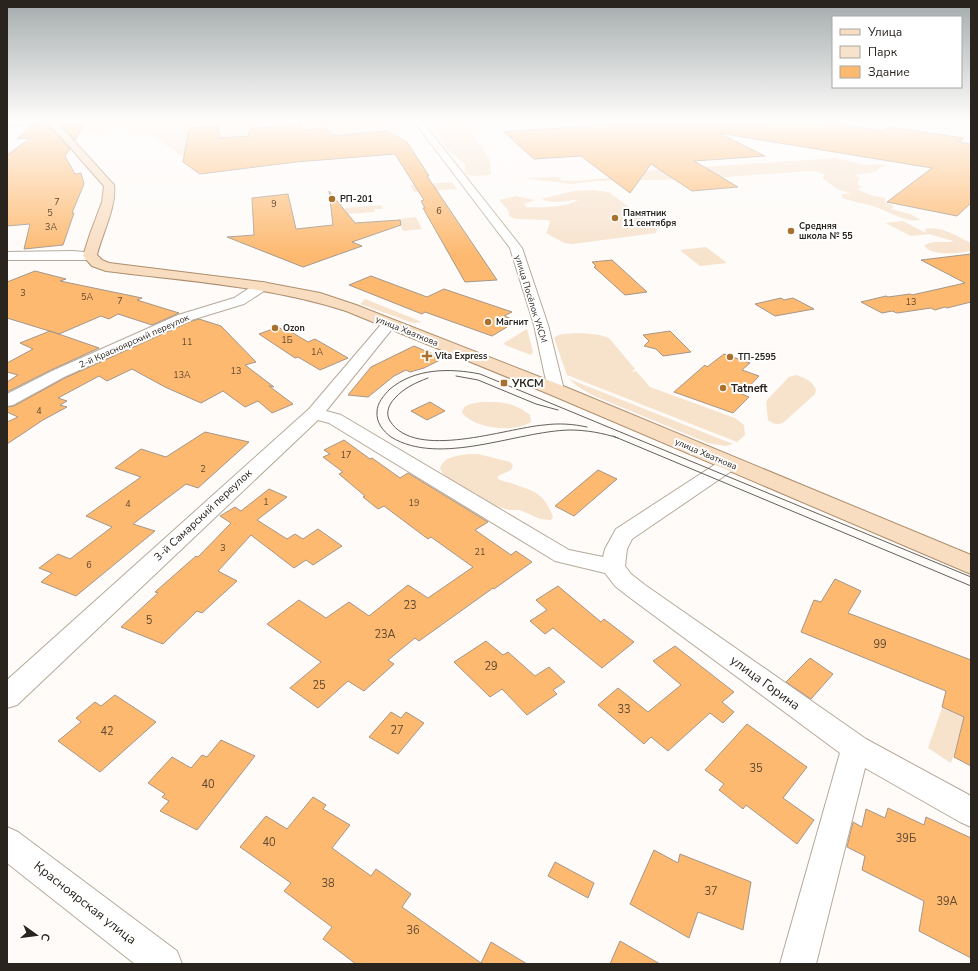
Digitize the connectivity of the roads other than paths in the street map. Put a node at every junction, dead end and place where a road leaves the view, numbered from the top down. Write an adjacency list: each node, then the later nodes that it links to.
1 (91, 165): 4 (main road)
2 (452, 165): 7 (street, улица Посёлок УКСМ)
3 (7, 256): 4 (street)
4 (90, 256): 5 (main road, улица Хваткова)
5 (262, 286): 6 (main road, улица Хваткова); 8 (street, 2-й Красноярский переулок)
6 (389, 324): 7 (main road, улица Хваткова); 9 (street, 3-й Самарский переулок)
7 (556, 390): 10 (main road, улица Хваткова)
8 (7, 401)
9 (315, 413): 11 (street); 13 (street, 3-й Самарский переулок)
10 (729, 464): 11 (street); 12 (main road, улица Хваткова)
11 (613, 566): 14 (street, улица Горина)
12 (971, 566)
13 (7, 697)
14 (856, 748): 15 (street, улица Горина); 18 (street)
15 (971, 812)
16 (7, 843): 17 (street, Красноярская улица)
17 (164, 964)
18 (798, 964)

